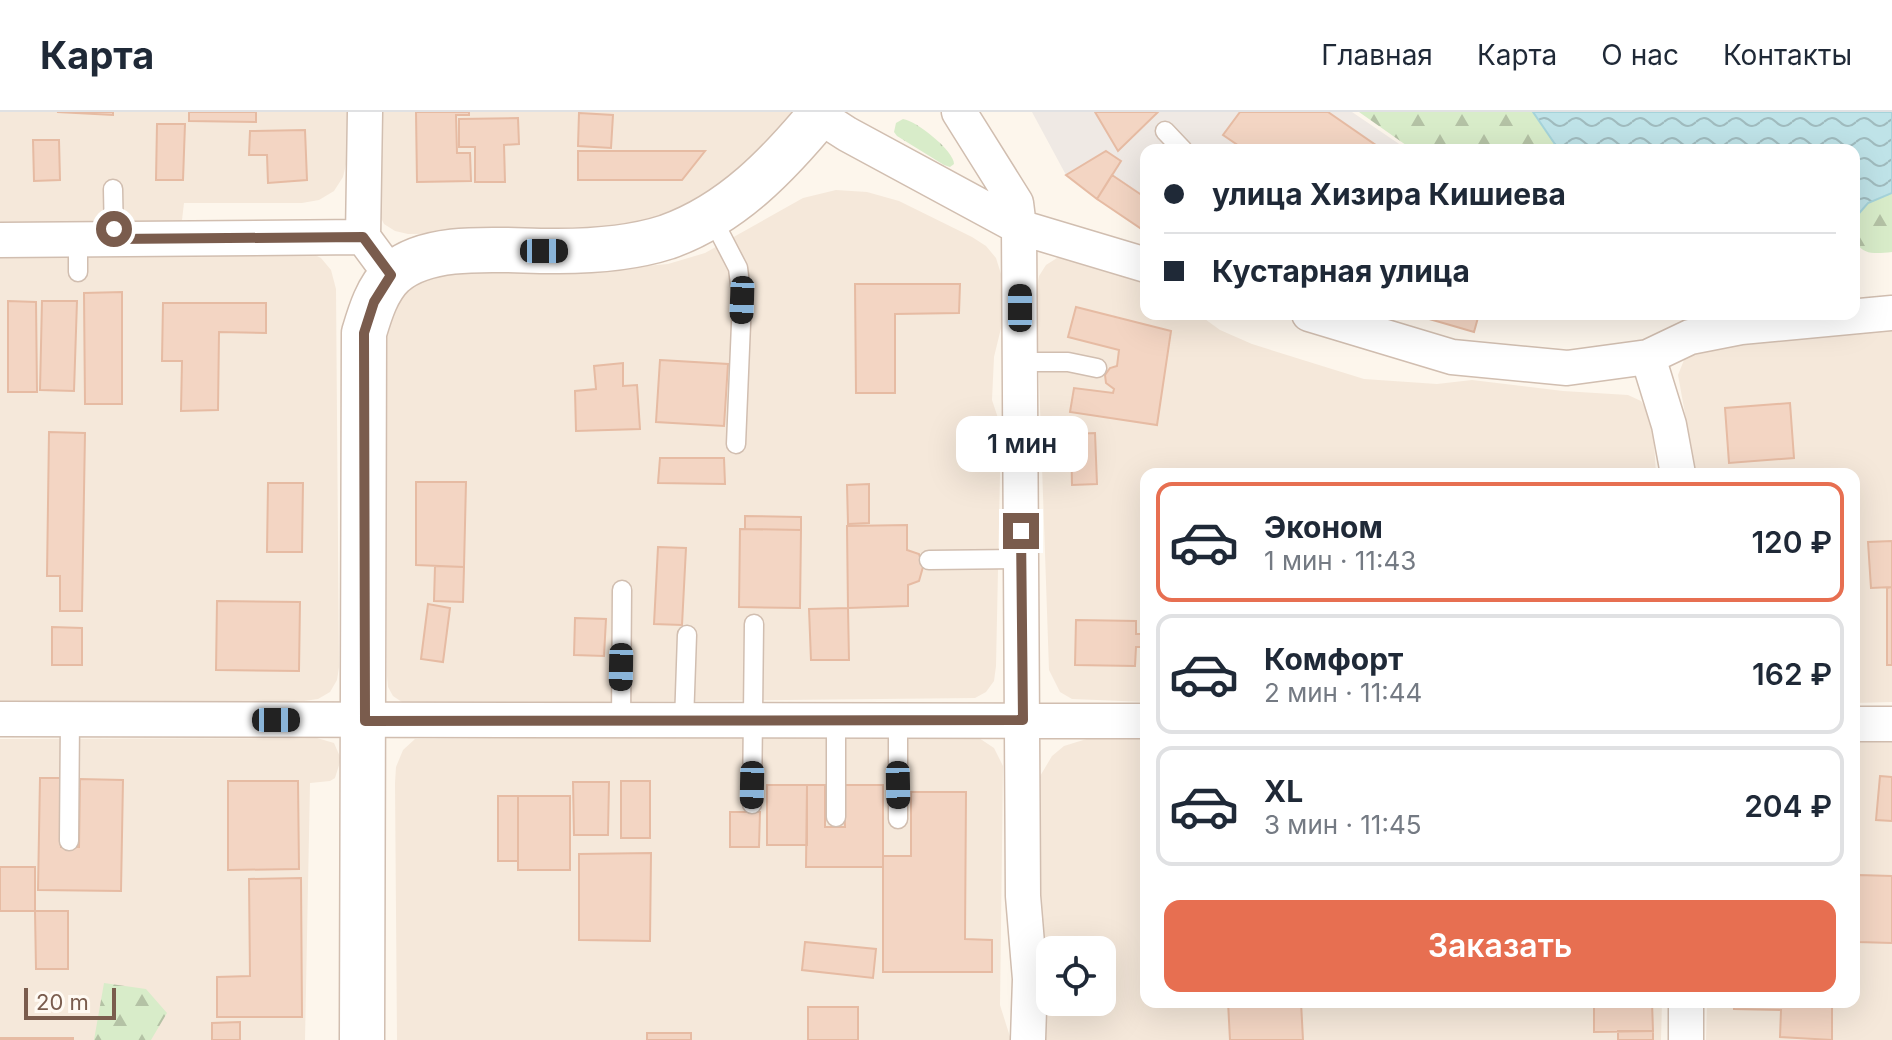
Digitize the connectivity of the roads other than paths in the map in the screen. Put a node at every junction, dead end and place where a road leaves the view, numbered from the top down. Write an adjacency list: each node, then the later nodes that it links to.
1 (365, 112): 9 (street)
2 (959, 112): 8 (street)
3 (820, 114): 7 (street); 8 (street)
4 (1165, 131): 5 (lane)
5 (1177, 144)
6 (113, 189): 10 (lane)
7 (711, 216): 13 (street); 21 (lane)
8 (1019, 227): 12 (street); 19 (street)
9 (363, 237): 10 (street); 13 (street)
10 (114, 239): 11 (street)
11 (0, 240)
12 (1140, 263)
13 (391, 275): 31 (street)
14 (1892, 313): 15 (street)
15 (1860, 316)
16 (1329, 320): 18 (street)
17 (1816, 320): 18 (street)
18 (1648, 357): 22 (street)
19 (1020, 362): 20 (lane); 23 (street)
20 (1097, 368)
21 (736, 444)
22 (1677, 468)
23 (1022, 559): 24 (lane); 30 (street)
24 (929, 560)
25 (622, 590): 36 (lane)
26 (754, 624): 32 (lane)
27 (687, 635): 37 (lane)
28 (0, 719): 29 (street)
29 (70, 719): 31 (street); 43 (lane)
30 (1023, 720): 34 (street); 35 (street); 46 (street)
31 (365, 721): 36 (street); 45 (street)
32 (752, 721): 33 (street); 37 (street); 40 (lane)
33 (836, 721): 34 (street); 41 (lane)
34 (898, 721): 42 (lane)
35 (1140, 721)
36 (621, 722): 37 (street)
37 (684, 722)
38 (1860, 724): 39 (street)
39 (1892, 724)
40 (752, 804)
41 (836, 817)
42 (898, 819)
43 (69, 841)
44 (1686, 1008): 47 (street)
45 (362, 1040)
46 (1028, 1040)
47 (1686, 1040)

